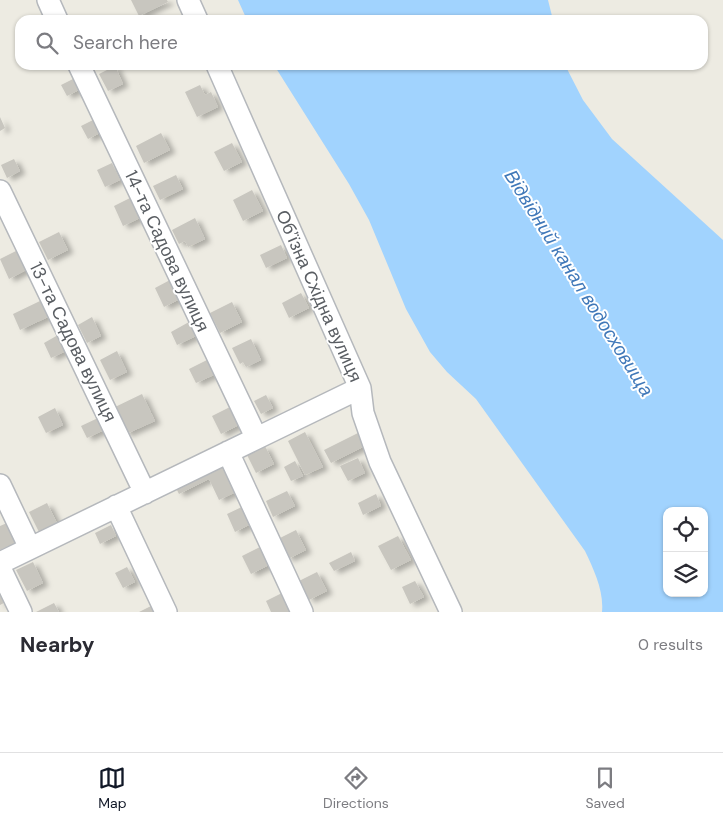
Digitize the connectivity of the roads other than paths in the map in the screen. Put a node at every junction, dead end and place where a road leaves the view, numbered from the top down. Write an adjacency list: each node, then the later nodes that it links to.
1 (48, 0): 3 (street)
2 (188, 0): 4 (street)
3 (55, 15)
4 (195, 15)
5 (81, 70): 9 (street, 14-та Садова вулиця)
6 (219, 70): 8 (street, Обʼїзна Східна вулиця)
7 (0, 191): 12 (street, 13-та Садова вулиця)
8 (360, 388): 9 (street); 20 (street, Обʼїзна Східна вулиця)
9 (256, 438): 10 (street)
10 (228, 452): 12 (street); 19 (street)
11 (0, 485): 14 (street)
12 (145, 493): 13 (street)
13 (116, 506): 14 (street); 18 (street)
14 (30, 548): 15 (street)
15 (0, 563)
16 (0, 568): 17 (street)
17 (21, 612)
18 (166, 612)
19 (302, 612)
20 (451, 612)

